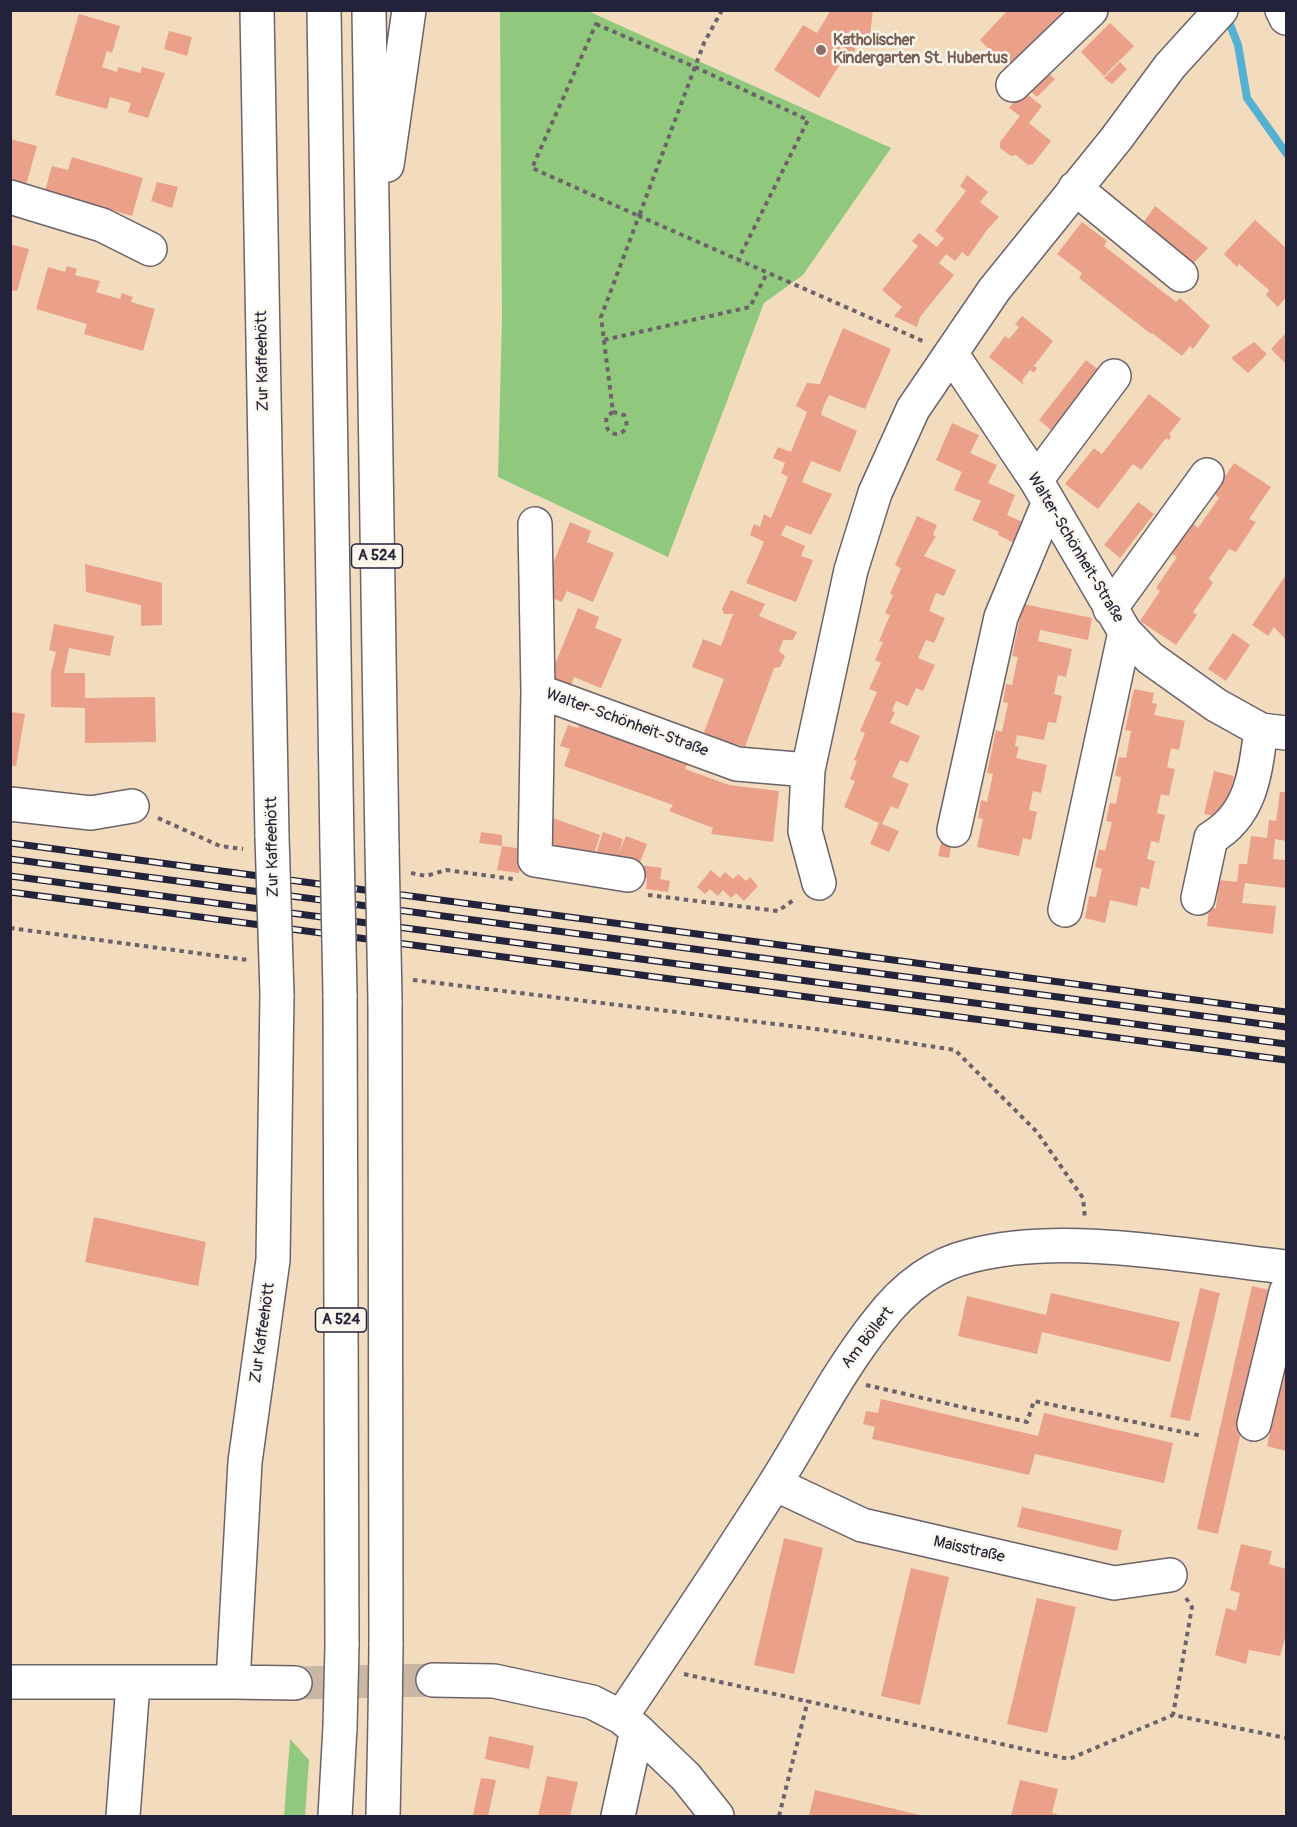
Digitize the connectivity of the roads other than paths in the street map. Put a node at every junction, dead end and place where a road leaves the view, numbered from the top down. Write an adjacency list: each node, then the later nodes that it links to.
1 (257, 10): 38 (main road, Zur Kaffeehött, bridge)
2 (324, 10): 43 (main road, A 524, bridge)
3 (369, 10): 13 (main road, A 524)
4 (409, 10): 13 (main road)
5 (1091, 10): 9 (main road)
6 (1282, 10): 8 (main road)
7 (1205, 18): 10 (main road)
8 (1287, 18)
9 (1012, 86)
10 (1075, 189): 14 (main road); 15 (main road)
11 (10, 197): 12 (main road)
12 (150, 249)
13 (373, 265): 44 (main road, A 524, bridge)
14 (1180, 275)
15 (951, 353): 18 (main road, Walter-Schönheit-Straße); 23 (main road)
16 (1114, 376): 18 (main road)
17 (1207, 476): 20 (main road)
18 (1042, 492): 20 (main road, Walter-Schönheit-Straße); 26 (main road)
19 (535, 524): 21 (main road, Walter-Schönheit-Straße)
20 (1117, 620): 22 (main road, Walter-Schönheit-Straße); 30 (main road)
21 (538, 691): 23 (main road, Walter-Schönheit-Straße); 28 (main road)
22 (1274, 731): 29 (main road)
23 (808, 770): 27 (main road)
24 (10, 804): 25 (main road)
25 (132, 806)
26 (954, 830)
27 (819, 883)
28 (632, 884)
29 (1198, 898)
30 (1065, 910)
31 (1287, 1267): 34 (main road, Am Böllert)
32 (1287, 1292): 33 (main road)
33 (1254, 1424)
34 (775, 1484): 35 (main road, Maisstraße); 41 (main road, Am Böllert)
35 (1170, 1575)
36 (433, 1680): 41 (main road)
37 (10, 1682): 40 (main road)
38 (233, 1682): 39 (main road); 40 (main road)
39 (295, 1683)
40 (134, 1684): 42 (main road)
41 (629, 1724): 45 (main road); 46 (main road)
42 (123, 1816)
43 (335, 1816)
44 (383, 1816)
45 (618, 1816)
46 (717, 1816)

